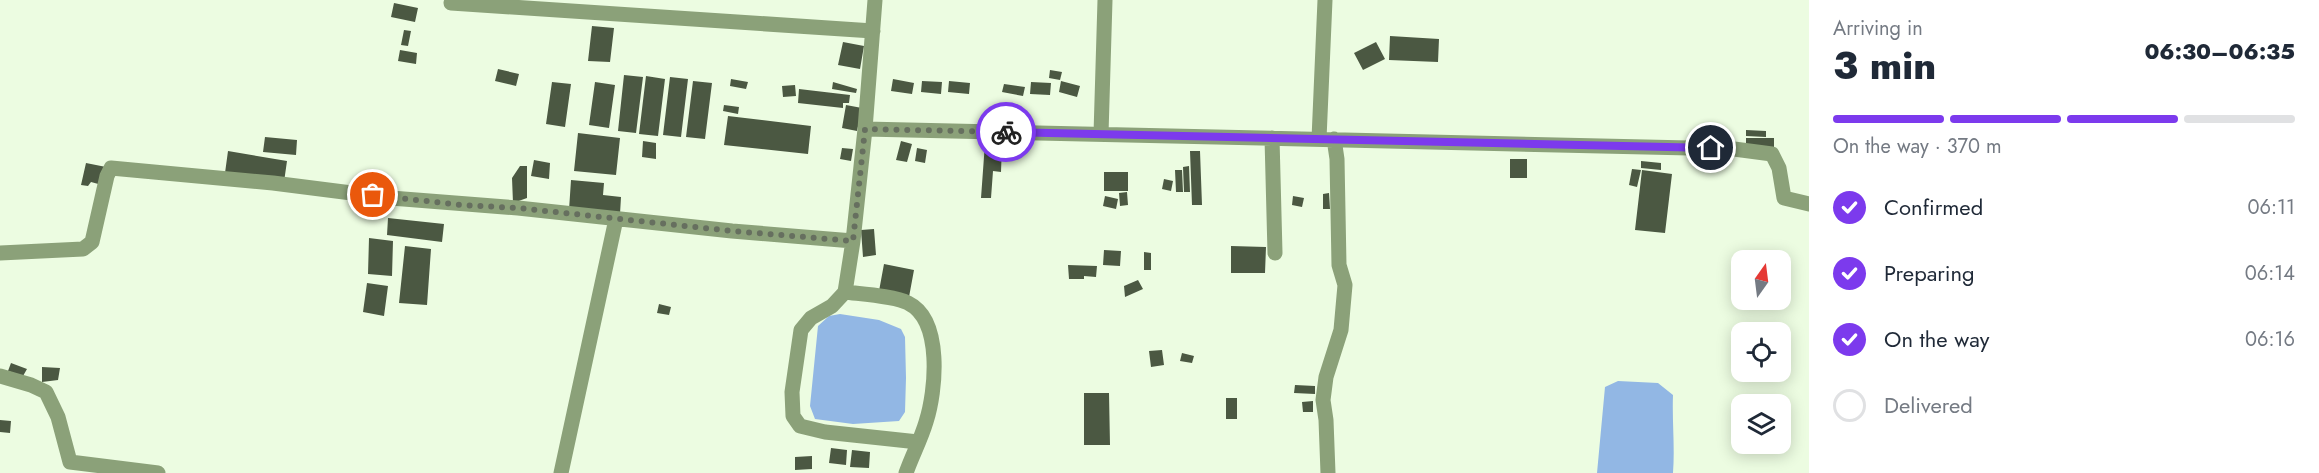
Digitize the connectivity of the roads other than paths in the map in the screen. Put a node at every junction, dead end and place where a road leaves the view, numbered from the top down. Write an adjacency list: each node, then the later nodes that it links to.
1 (875, 0): 5 (street)
2 (1105, 0): 7 (street)
3 (1325, 0): 9 (street)
4 (451, 3): 5 (street)
5 (873, 32): 6 (street)
6 (865, 129): 7 (street); 12 (street)
7 (1101, 134): 8 (street)
8 (1272, 138): 9 (street); 14 (street)
9 (1327, 139): 10 (street); 22 (street)
10 (1809, 204)
11 (616, 219): 12 (street); 13 (street); 20 (street)
12 (853, 241): 15 (street)
13 (0, 253)
14 (1275, 253)
15 (845, 292): 17 (street); 17 (street)
16 (0, 376): 18 (street)
17 (918, 442): 21 (street)
18 (124, 471): 19 (street)
19 (158, 473)
20 (561, 473)
21 (906, 473)
22 (1328, 473)

